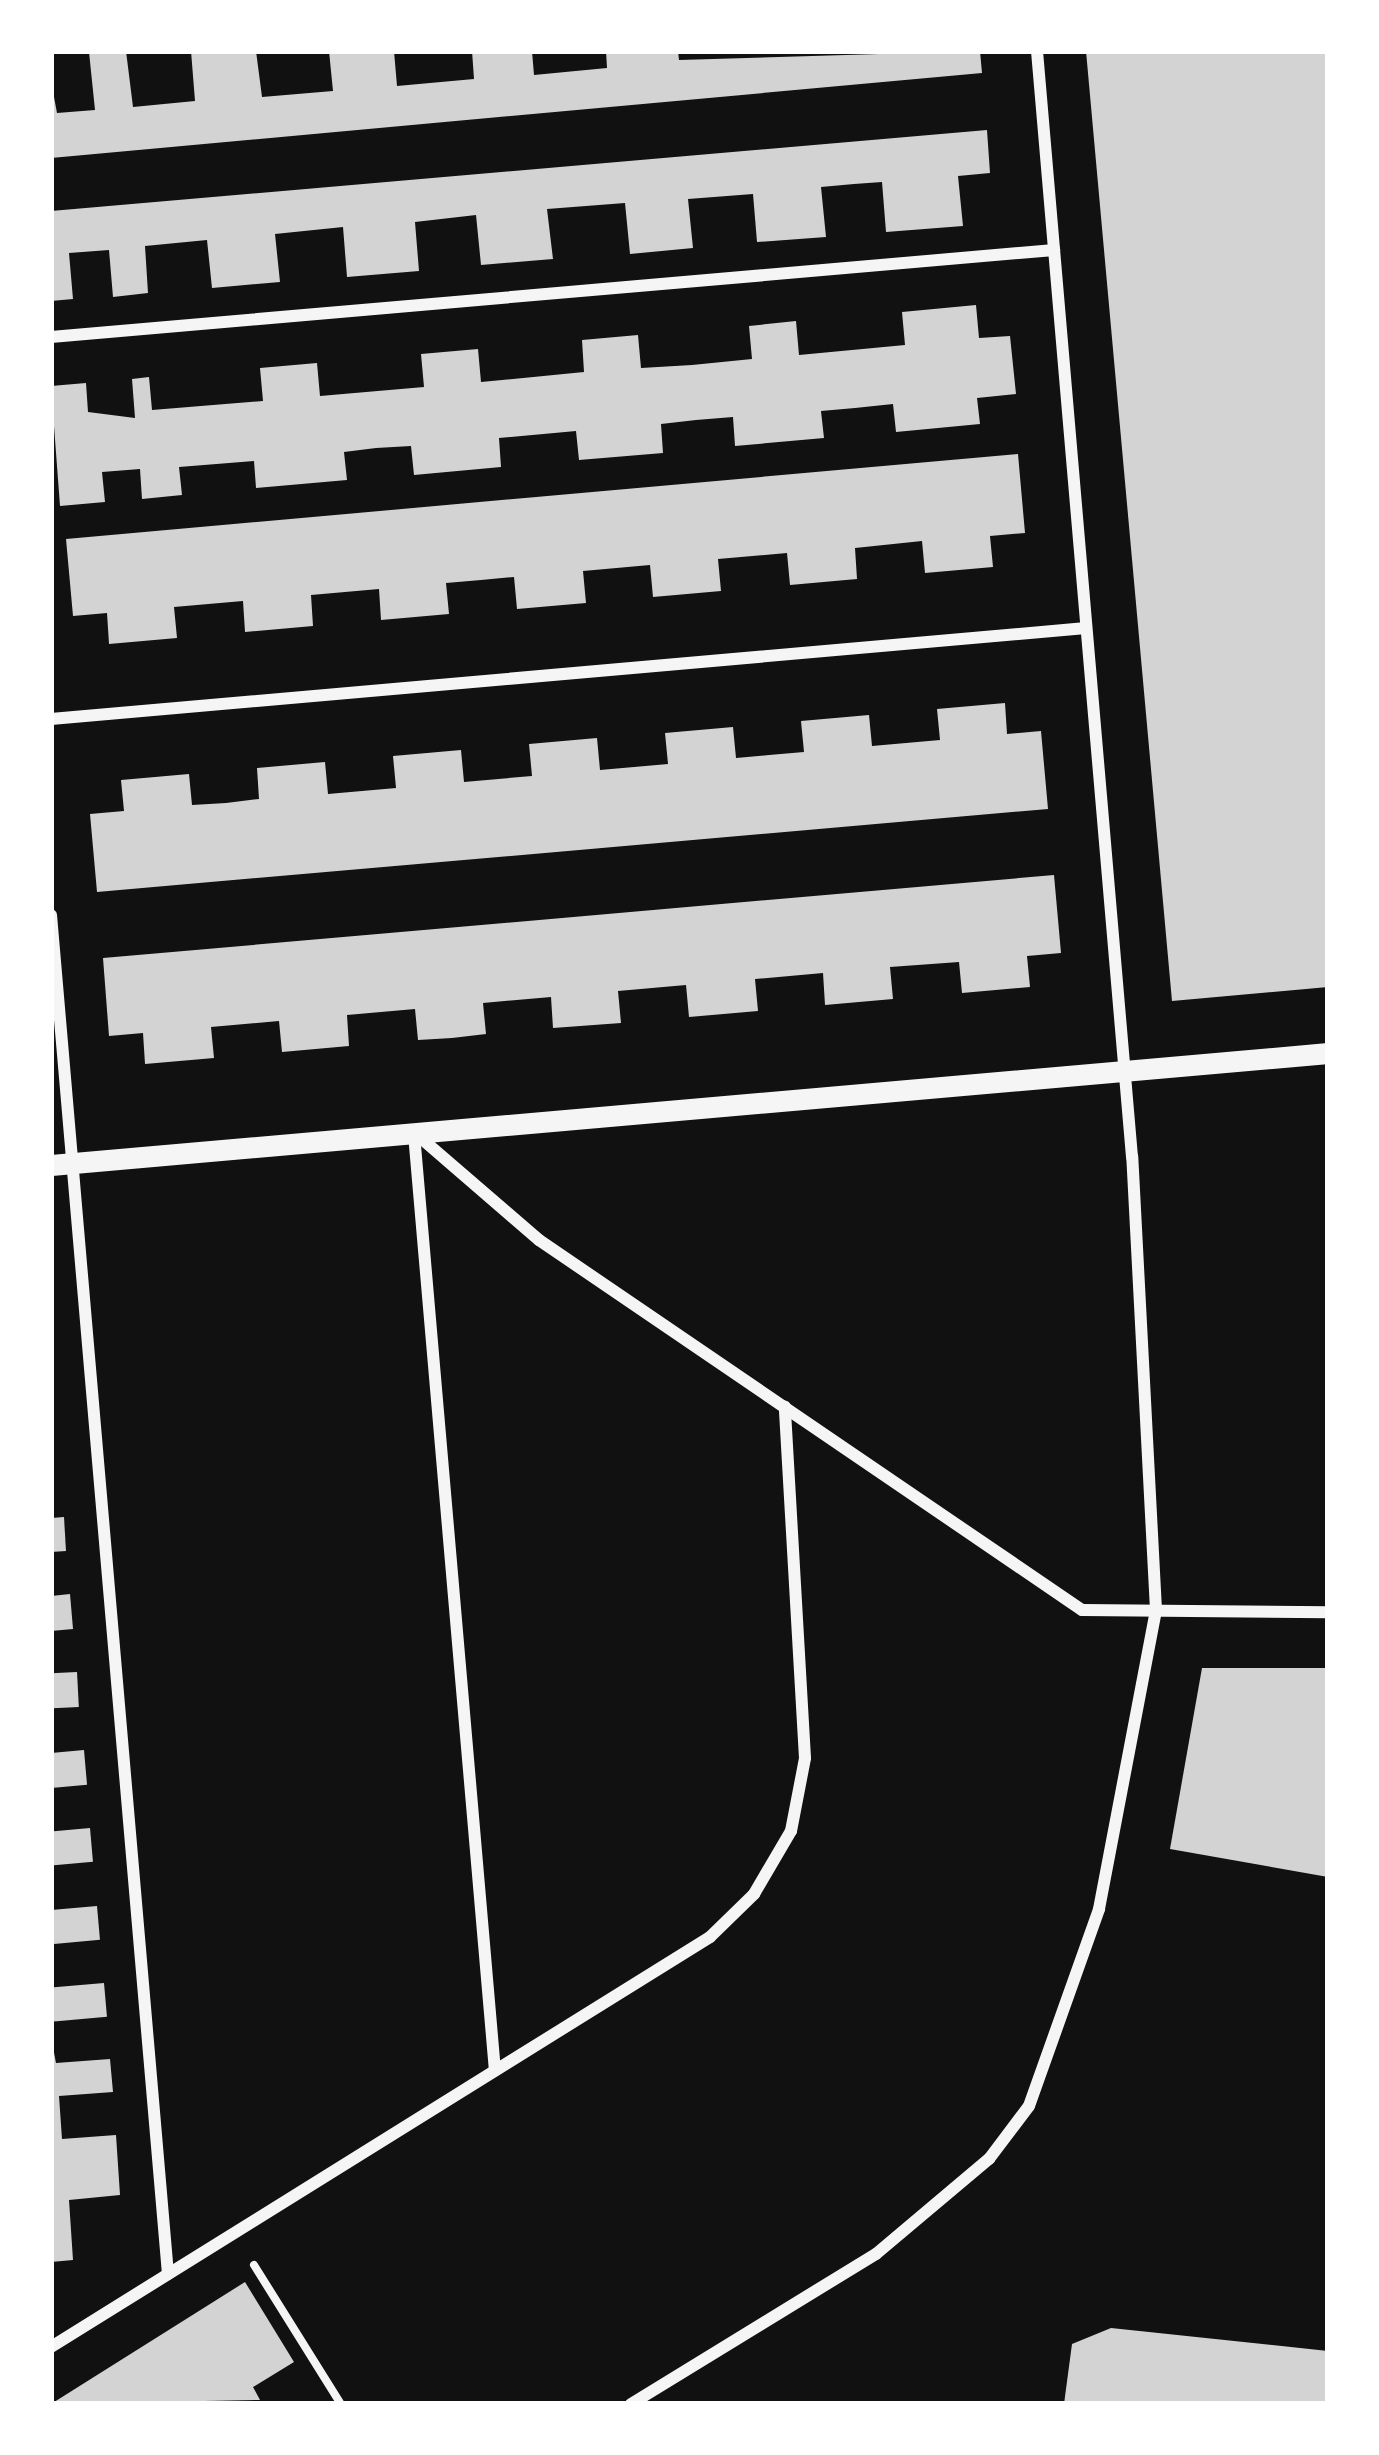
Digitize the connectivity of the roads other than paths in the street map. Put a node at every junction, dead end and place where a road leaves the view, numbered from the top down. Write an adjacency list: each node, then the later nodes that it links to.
1 (1037, 51): 2 (street)
2 (1054, 250): 3 (street); 4 (street)
3 (51, 337)
4 (1086, 628): 5 (street); 8 (street)
5 (51, 719)
6 (51, 915): 10 (street)
7 (1328, 1053): 8 (street)
8 (1125, 1071): 9 (street); 12 (street)
9 (414, 1133): 10 (street); 11 (street); 14 (street)
10 (62, 1164): 15 (street)
11 (785, 1407): 12 (street); 14 (street)
12 (1156, 1610): 13 (street); 17 (street)
13 (1328, 1612)
14 (495, 2071): 15 (street)
15 (168, 2275): 16 (street)
16 (51, 2347)
17 (631, 2404)

